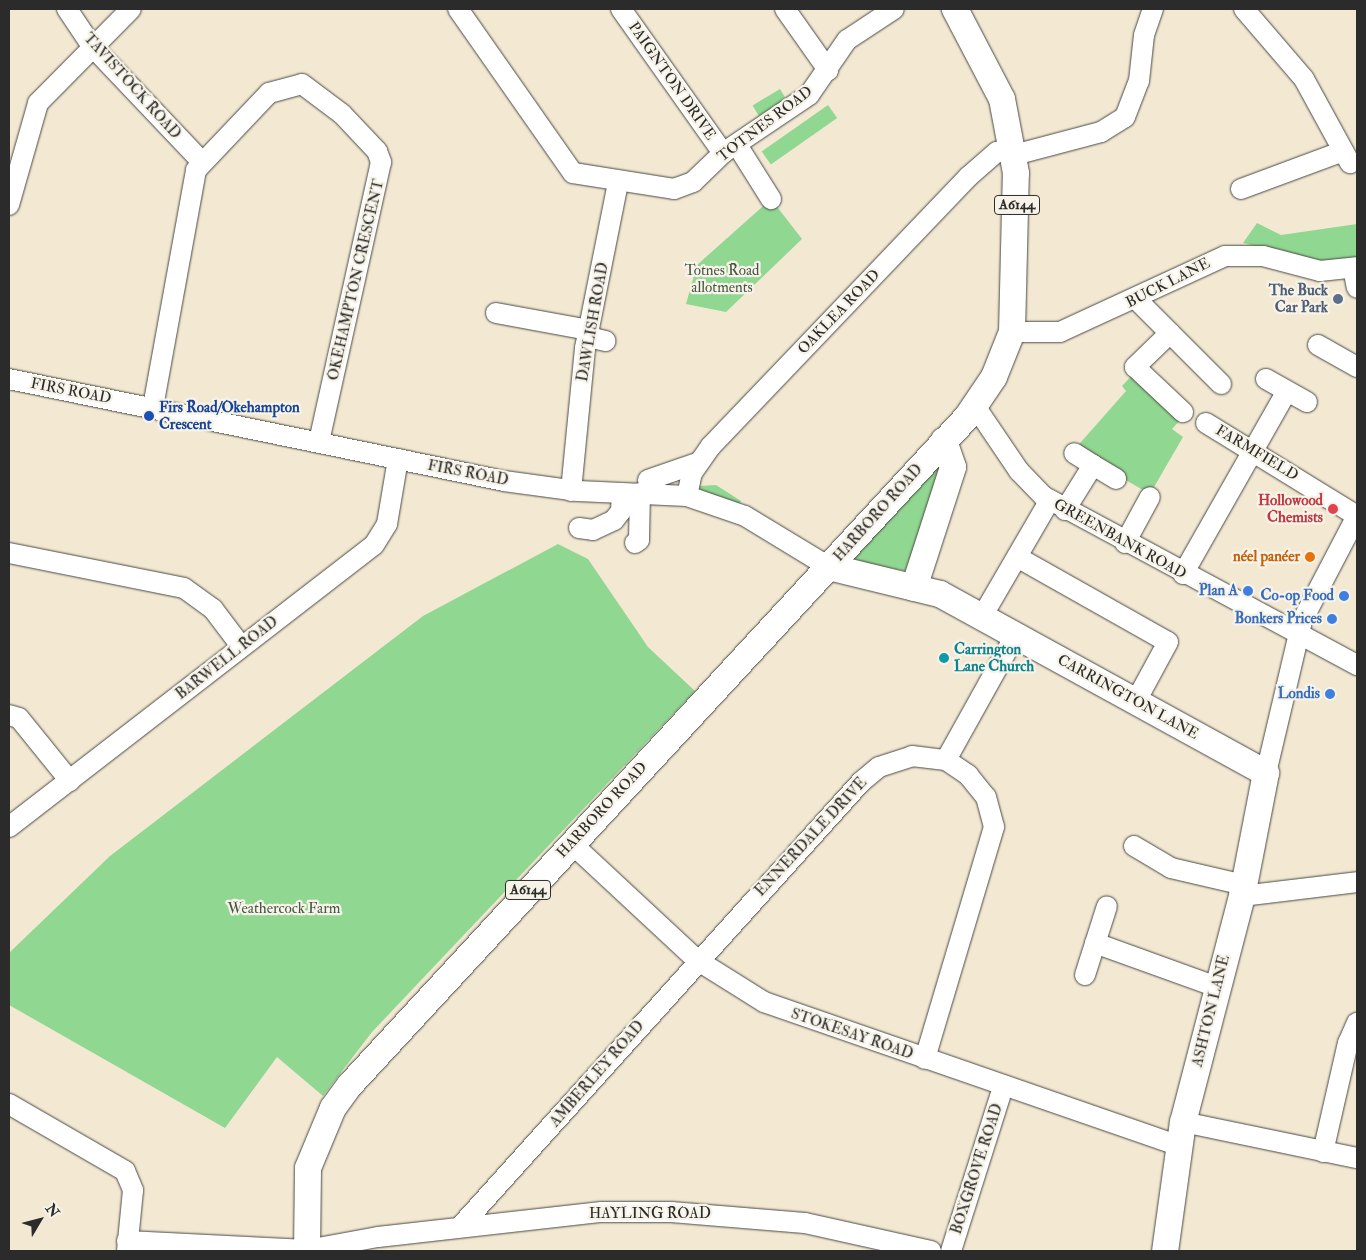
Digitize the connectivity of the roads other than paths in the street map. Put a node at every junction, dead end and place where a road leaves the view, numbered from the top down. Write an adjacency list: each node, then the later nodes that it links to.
1 (67, 9): 10 (street, TAVISTOCK ROAD)
2 (131, 9): 10 (street)
3 (458, 9): 15 (street, TOTNES ROAD)
4 (621, 9): 12 (street, PAIGNTON DRIVE)
5 (785, 9): 11 (street)
6 (894, 9): 11 (street, TOTNES ROAD)
7 (955, 9): 13 (main road, A6144)
8 (1154, 9): 13 (street, OAKLEA ROAD)
9 (1244, 9): 16 (street)
10 (92, 46): 14 (street, TAVISTOCK ROAD); 18 (street)
11 (828, 70): 12 (street, TOTNES ROAD)
12 (730, 149): 15 (street, TOTNES ROAD); 17 (street, PAIGNTON DRIVE)
13 (1014, 151): 23 (main road, A6144); 42 (street, OAKLEA ROAD)
14 (201, 161): 34 (street); 38 (street, OKEHAMPTON CRESCENT)
15 (618, 183): 25 (street, DAWLISH ROAD)
16 (1241, 189)
17 (771, 199)
18 (9, 205)
19 (1355, 267): 20 (street); 21 (street, BUCK LANE)
20 (1357, 288)
21 (1137, 300): 23 (street, BUCK LANE); 24 (street)
22 (496, 313): 25 (street)
23 (1012, 332): 33 (main road, A6144)
24 (1170, 333): 30 (street); 35 (street)
25 (594, 336): 46 (street, DAWLISH ROAD)
26 (1318, 345): 27 (street)
27 (1357, 367)
28 (9, 379): 34 (street, FIRS ROAD)
29 (1266, 379): 31 (street)
30 (1221, 384)
31 (1287, 391): 32 (street); 39 (street)
32 (1307, 402)
33 (975, 406): 37 (main road, HARBORO ROAD / A6144); 49 (street, GREENBANK ROAD)
34 (153, 407): 38 (street, FIRS ROAD)
35 (1183, 412)
36 (1206, 423): 39 (street, FARMFIELD)
37 (944, 441): 56 (main road, HARBORO ROAD / A6144); 58 (main road)
38 (319, 442): 41 (street, FIRS ROAD)
39 (1253, 450): 50 (street, FARMFIELD); 57 (street)
40 (1074, 453): 43 (street)
41 (398, 459): 46 (street, FIRS ROAD); 62 (street, BARWELL ROAD)
42 (698, 463): 45 (street, FIRS ROAD); 47 (street, OAKLEA ROAD)
43 (1093, 465): 44 (street); 49 (street)
44 (1116, 479)
45 (637, 489): 46 (street, FIRS ROAD); 47 (street, FIRS ROAD); 51 (street); 53 (street)
46 (571, 491)
47 (687, 496): 56 (street, FIRS ROAD)
48 (1150, 497): 52 (street)
49 (1057, 505): 52 (street, GREENBANK ROAD); 55 (street)
50 (1357, 516): 60 (street)
51 (579, 528)
52 (1125, 543): 57 (street, GREENBANK ROAD)
53 (635, 544)
54 (9, 553): 62 (street)
55 (1017, 557): 59 (street); 64 (street)
56 (829, 567): 58 (main road, FIRS ROAD); 70 (main road, HARBORO ROAD / A6144)
57 (1183, 574): 60 (street, GREENBANK ROAD)
58 (914, 588): 59 (main road, CARRINGTON LANE)
59 (982, 616): 61 (main road, CARRINGTON LANE)
60 (1298, 633): 63 (street, GREENBANK ROAD); 67 (street)
61 (1016, 634): 64 (main road, CARRINGTON LANE); 66 (street)
62 (241, 646): 68 (street, BARWELL ROAD)
63 (1357, 665)
64 (1136, 701): 67 (main road, CARRINGTON LANE)
65 (9, 715): 68 (street)
66 (946, 760): 76 (street, ENNERDALE DRIVE); 80 (street)
67 (1266, 773): 73 (main road, ASHTON LANE)
68 (70, 781): 69 (street, BARWELL ROAD)
69 (9, 828)
70 (571, 843): 76 (street, STOKESAY ROAD); 90 (main road, HARBORO ROAD / A6144)
71 (1134, 846): 73 (street)
72 (1357, 882): 73 (street)
73 (1243, 891): 78 (main road, ASHTON LANE)
74 (1106, 906): 75 (street)
75 (1095, 943): 77 (street); 78 (street)
76 (697, 960): 80 (street, STOKESAY ROAD); 86 (street, AMBERLEY ROAD)
77 (1085, 975)
78 (1217, 987): 83 (main road, ASHTON LANE)
79 (1357, 1023): 84 (street)
80 (925, 1060): 81 (street, STOKESAY ROAD)
81 (1003, 1087): 83 (street, STOKESAY ROAD); 92 (street, BOXGROVE ROAD)
82 (9, 1104): 89 (street)
83 (1181, 1134): 84 (street, STOKESAY ROAD); 93 (main road, ASHTON LANE)
84 (1323, 1152): 85 (street, STOKESAY ROAD)
85 (1357, 1158)
86 (497, 1187): 87 (street); 88 (street, AMBERLEY ROAD)
87 (511, 1222): 88 (street, HAYLING ROAD); 91 (street, HAYLING ROAD)
88 (460, 1227): 90 (street, HAYLING ROAD)
89 (127, 1246): 90 (street, HAYLING ROAD)
90 (307, 1250)
91 (931, 1251)
92 (951, 1251)
93 (1165, 1251)

